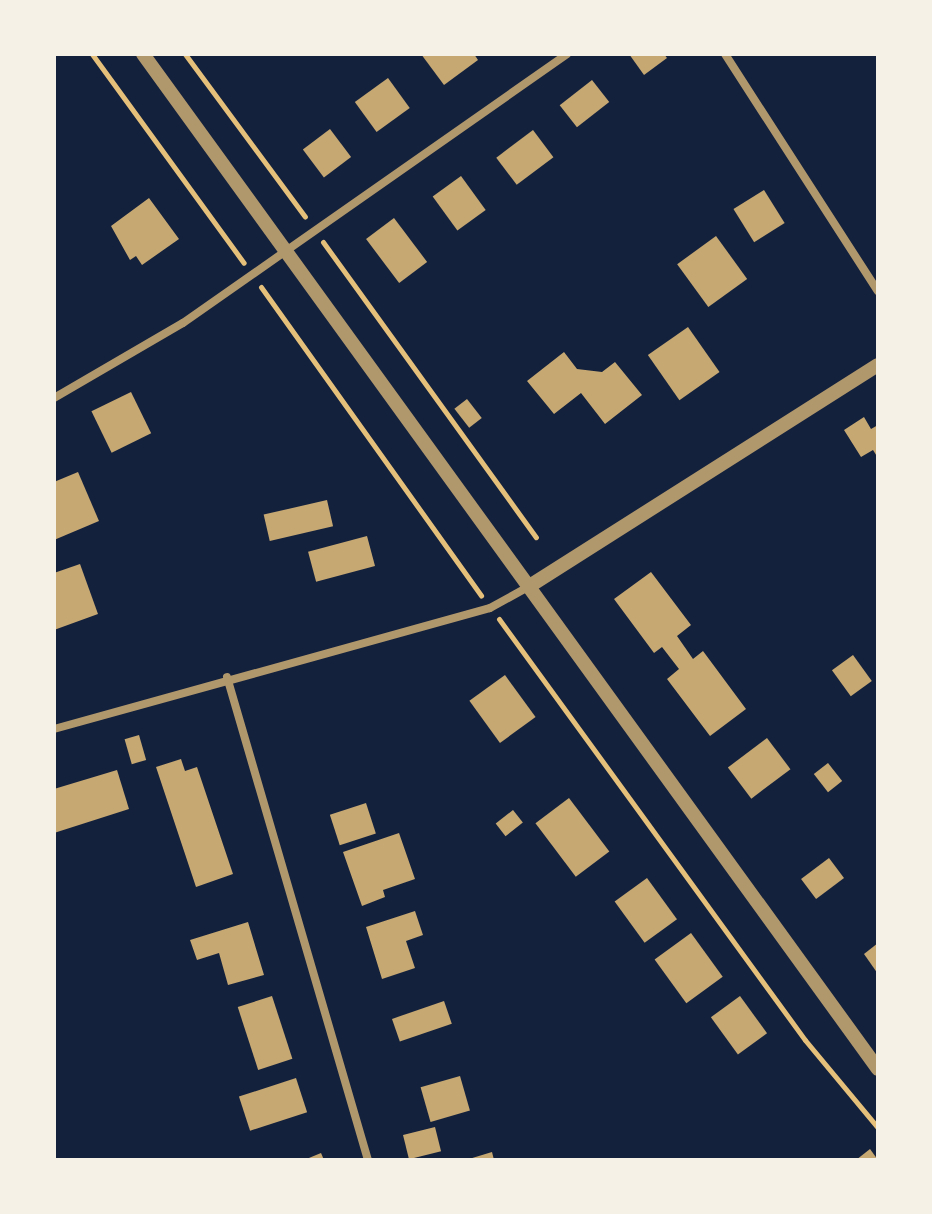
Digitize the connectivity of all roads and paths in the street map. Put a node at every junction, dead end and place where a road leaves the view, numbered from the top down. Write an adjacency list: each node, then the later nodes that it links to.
1 (92, 54): 8 (path)
2 (143, 54): 7 (street)
3 (185, 54): 6 (path)
4 (567, 54): 6 (street)
5 (725, 54): 9 (street)
6 (315, 231): 7 (street); 12 (path)
7 (285, 251): 8 (street); 13 (street)
8 (252, 274): 11 (street); 14 (path)
9 (878, 291)
10 (878, 365): 13 (street)
11 (54, 398)
12 (536, 537)
13 (528, 587): 14 (street); 17 (street)
14 (490, 608): 15 (street); 18 (path)
15 (227, 677): 16 (street); 19 (street)
16 (54, 729)
17 (878, 1069)
18 (878, 1128)
19 (368, 1160)

